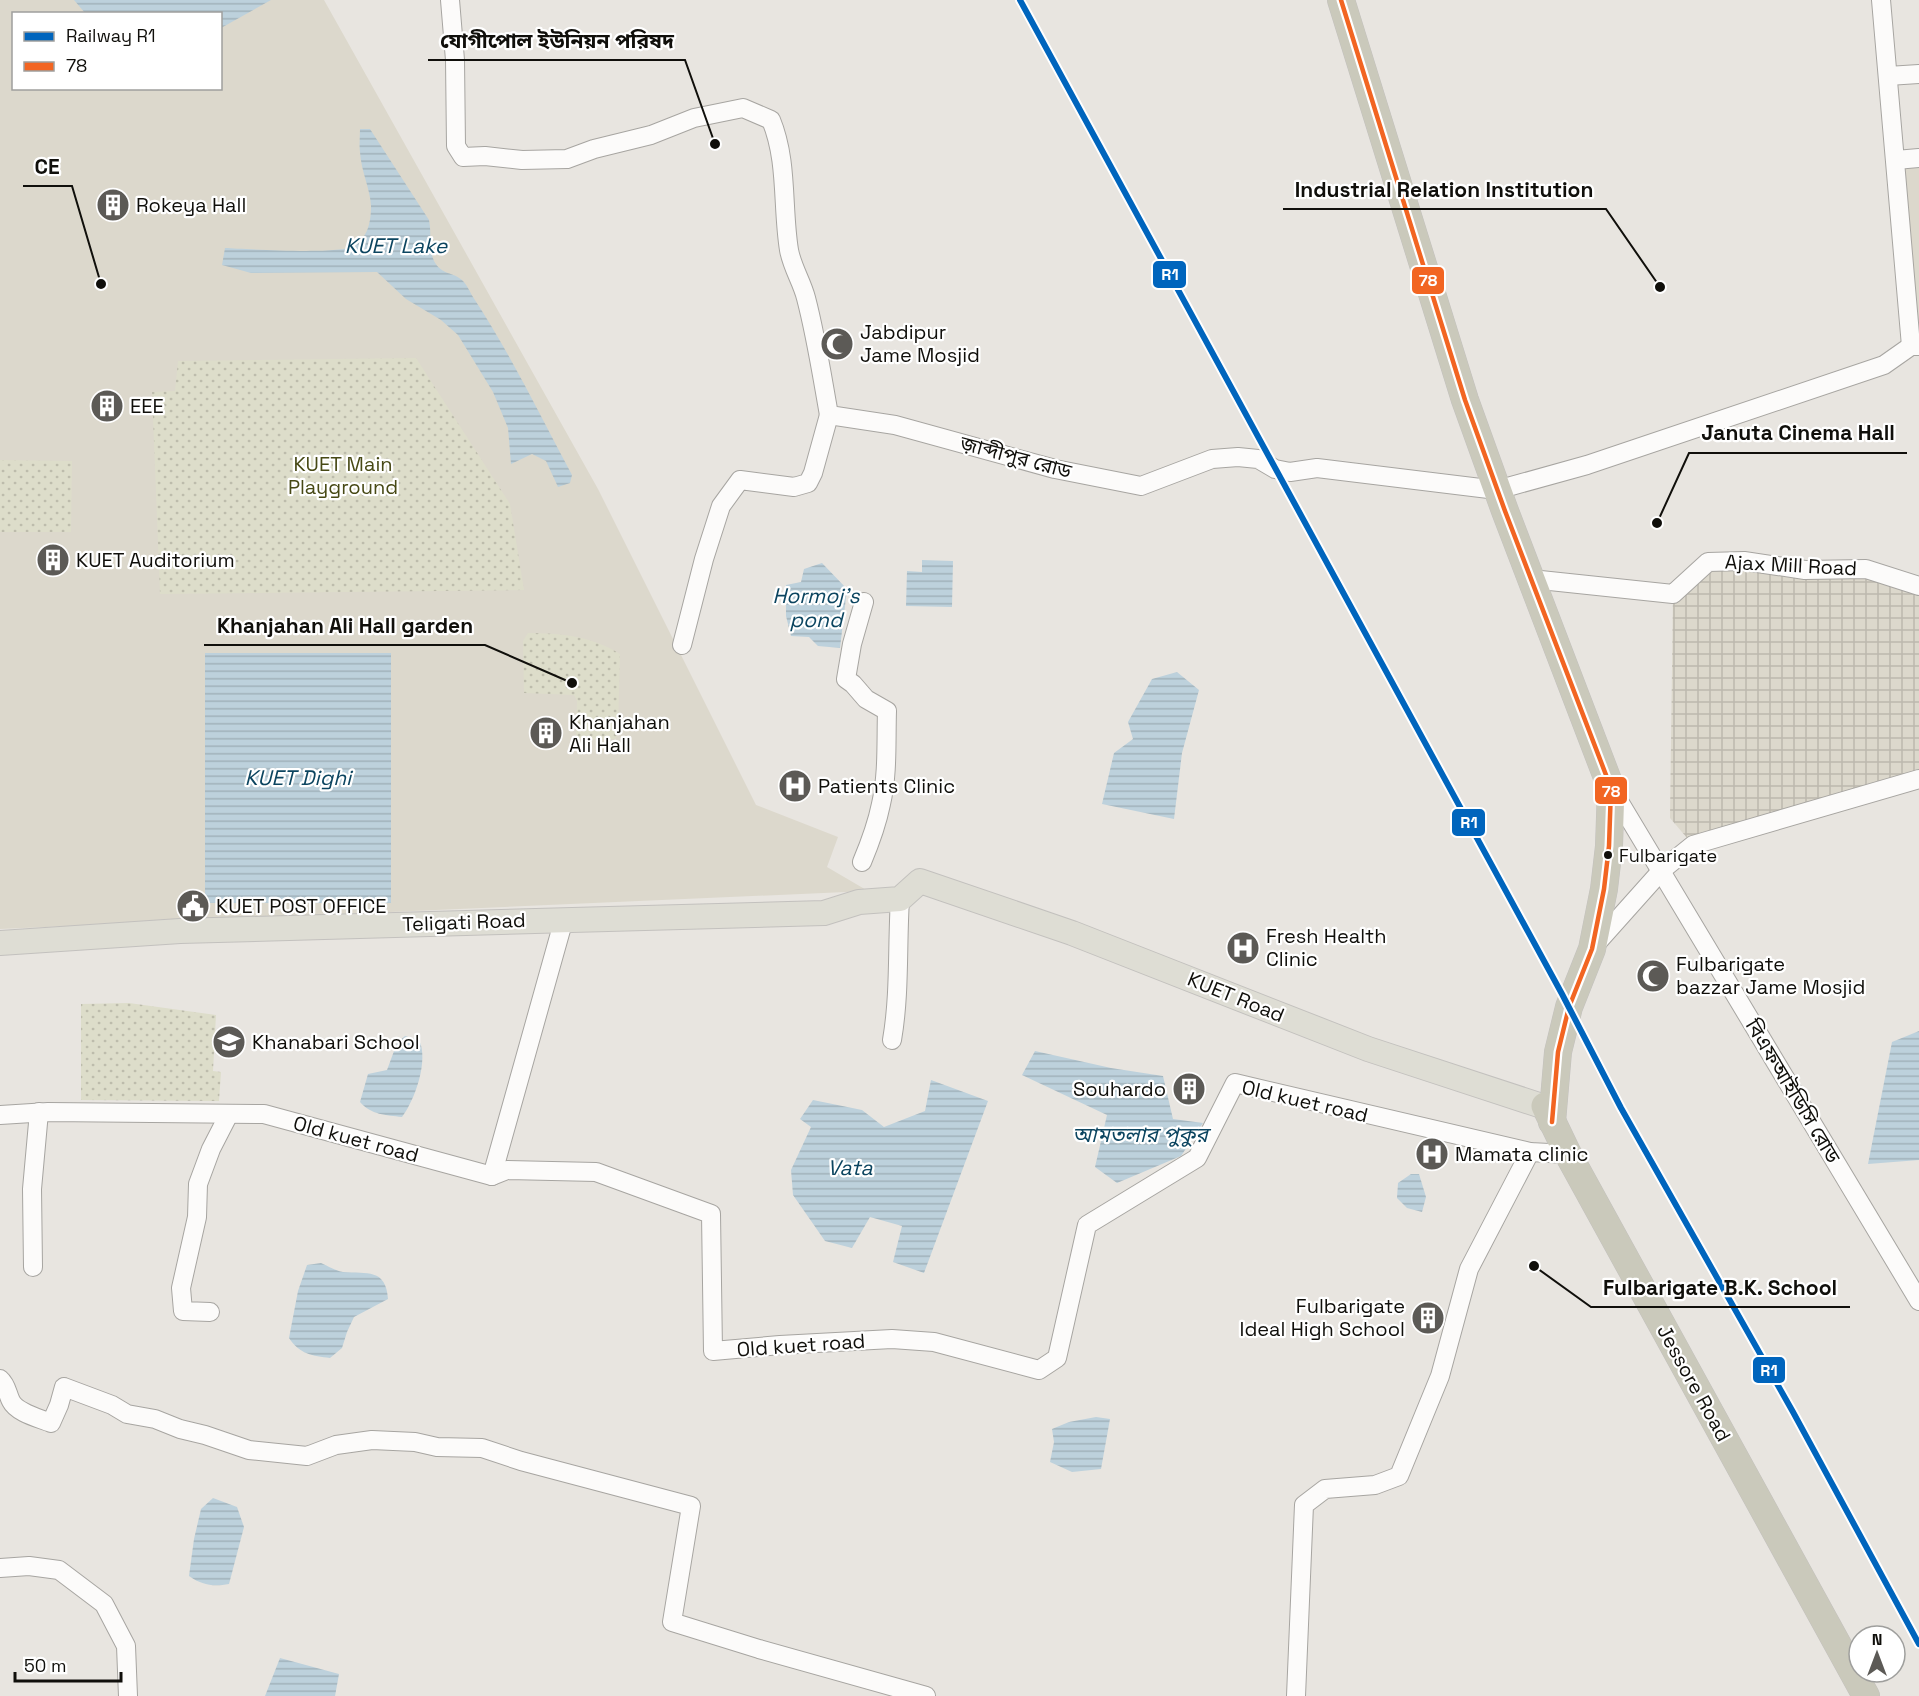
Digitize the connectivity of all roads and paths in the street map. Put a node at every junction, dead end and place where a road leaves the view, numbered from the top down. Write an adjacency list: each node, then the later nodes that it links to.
1 (450, 0): 9 (street)
2 (1341, 0): 10 (highway)
3 (1881, 0): 5 (street)
4 (1919, 74): 5 (street)
5 (1888, 76): 7 (street)
6 (1919, 158): 7 (street)
7 (1896, 160): 8 (street)
8 (1915, 346): 10 (street)
9 (829, 415): 10 (street, জ়াব্দীপুর রোড); 14 (street)
10 (1497, 490): 11 (highway)
11 (1531, 579): 12 (street, Ajax Mill Road); 16 (highway)
12 (1919, 586)
13 (864, 602): 17 (street)
14 (682, 645)
15 (1919, 779): 18 (street)
16 (1611, 788): 18 (street, বিএফআইডিসি রোড); 22 (highway)
17 (862, 862)
18 (1662, 870): 22 (street); 32 (street, বিএফআইডিসি রোড)
19 (900, 899): 20 (main road, Teligati Road); 23 (street); 25 (main road, KUET Road)
20 (564, 919): 21 (main road, Teligati Road); 30 (street)
21 (0, 943)
22 (1585, 954): 25 (highway)
23 (892, 1040)
24 (39, 1112): 26 (street, Old kuet road); 27 (street, Old kuet road); 31 (street)
25 (1550, 1112): 29 (highway, Jessore Road)
26 (229, 1114): 30 (street, Old kuet road); 33 (street)
27 (0, 1115)
28 (1530, 1152): 29 (street, Old kuet road); 30 (street, Old kuet road); 38 (street)
29 (1568, 1154): 39 (highway, Jessore Road)
30 (492, 1176)
31 (33, 1267)
32 (1919, 1301)
33 (210, 1312)
34 (0, 1379): 37 (street)
35 (0, 1568): 36 (street)
36 (128, 1696)
37 (926, 1696)
38 (1296, 1696)
39 (1866, 1696)

